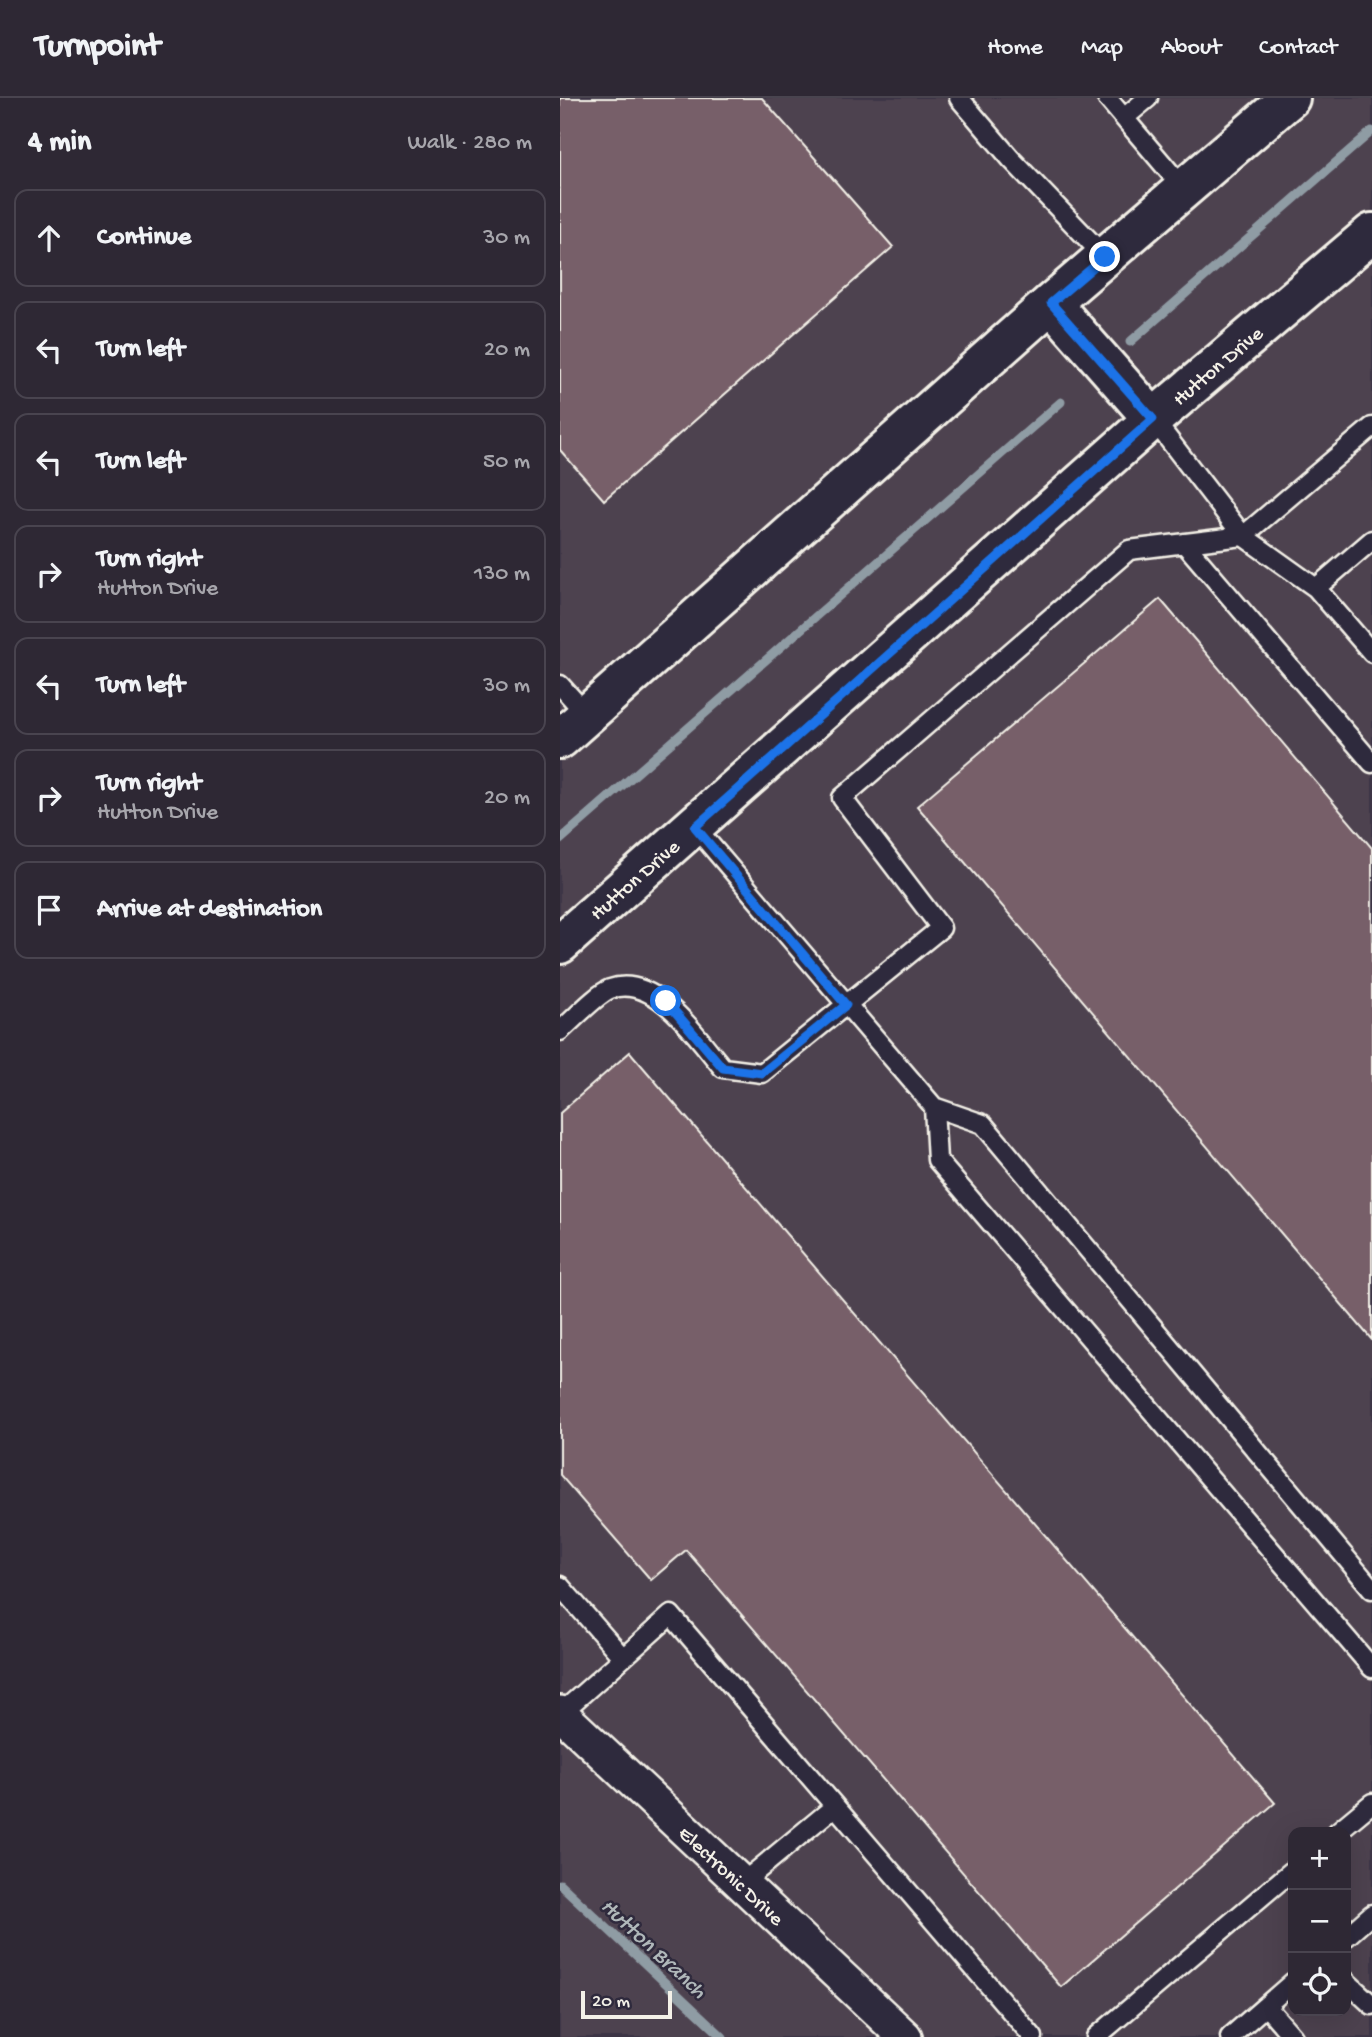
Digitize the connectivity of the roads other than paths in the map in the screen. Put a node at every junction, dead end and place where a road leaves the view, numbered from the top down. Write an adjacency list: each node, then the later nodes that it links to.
1 (959, 98): 8 (lane)
2 (1107, 98): 5 (lane)
3 (1148, 98): 5 (lane)
4 (1290, 98): 6 (street)
5 (1124, 118): 6 (lane)
6 (1184, 189): 8 (street)
7 (1372, 233): 10 (street, Hutton Drive)
8 (1105, 257): 9 (street)
9 (1051, 303): 10 (street); 18 (street)
10 (1153, 419): 12 (lane); 20 (street, Hutton Drive)
11 (1372, 427): 12 (lane)
12 (1243, 536): 14 (lane); 15 (lane)
13 (1372, 540): 15 (lane)
14 (1184, 543): 19 (lane); 22 (lane)
15 (1316, 588): 16 (lane)
16 (1372, 653)
17 (560, 685): 18 (lane)
18 (574, 727)
19 (1372, 763)
20 (695, 827): 21 (street, Hutton Drive); 22 (lane)
21 (560, 944)
22 (846, 1005): 23 (lane); 24 (lane)
23 (560, 1031)
24 (934, 1107): 26 (lane); 28 (lane)
25 (560, 1586): 27 (lane)
26 (1372, 1588)
27 (623, 1658): 29 (lane); 31 (lane)
28 (1372, 1668)
29 (560, 1714): 34 (street, Electronic Drive)
30 (1372, 1802): 32 (lane)
31 (834, 1807): 34 (lane); 42 (lane)
32 (1343, 1827)
33 (1288, 1874): 43 (lane)
34 (741, 1884): 41 (street, Electronic Drive)
35 (1372, 1914): 36 (lane)
36 (1351, 1933)
37 (1288, 1986): 40 (lane)
38 (1351, 1986): 39 (lane)
39 (1372, 2005)
40 (1266, 2006): 44 (lane); 45 (lane)
41 (905, 2037)
42 (1033, 2037)
43 (1096, 2037)
44 (1230, 2037)
45 (1293, 2037)

